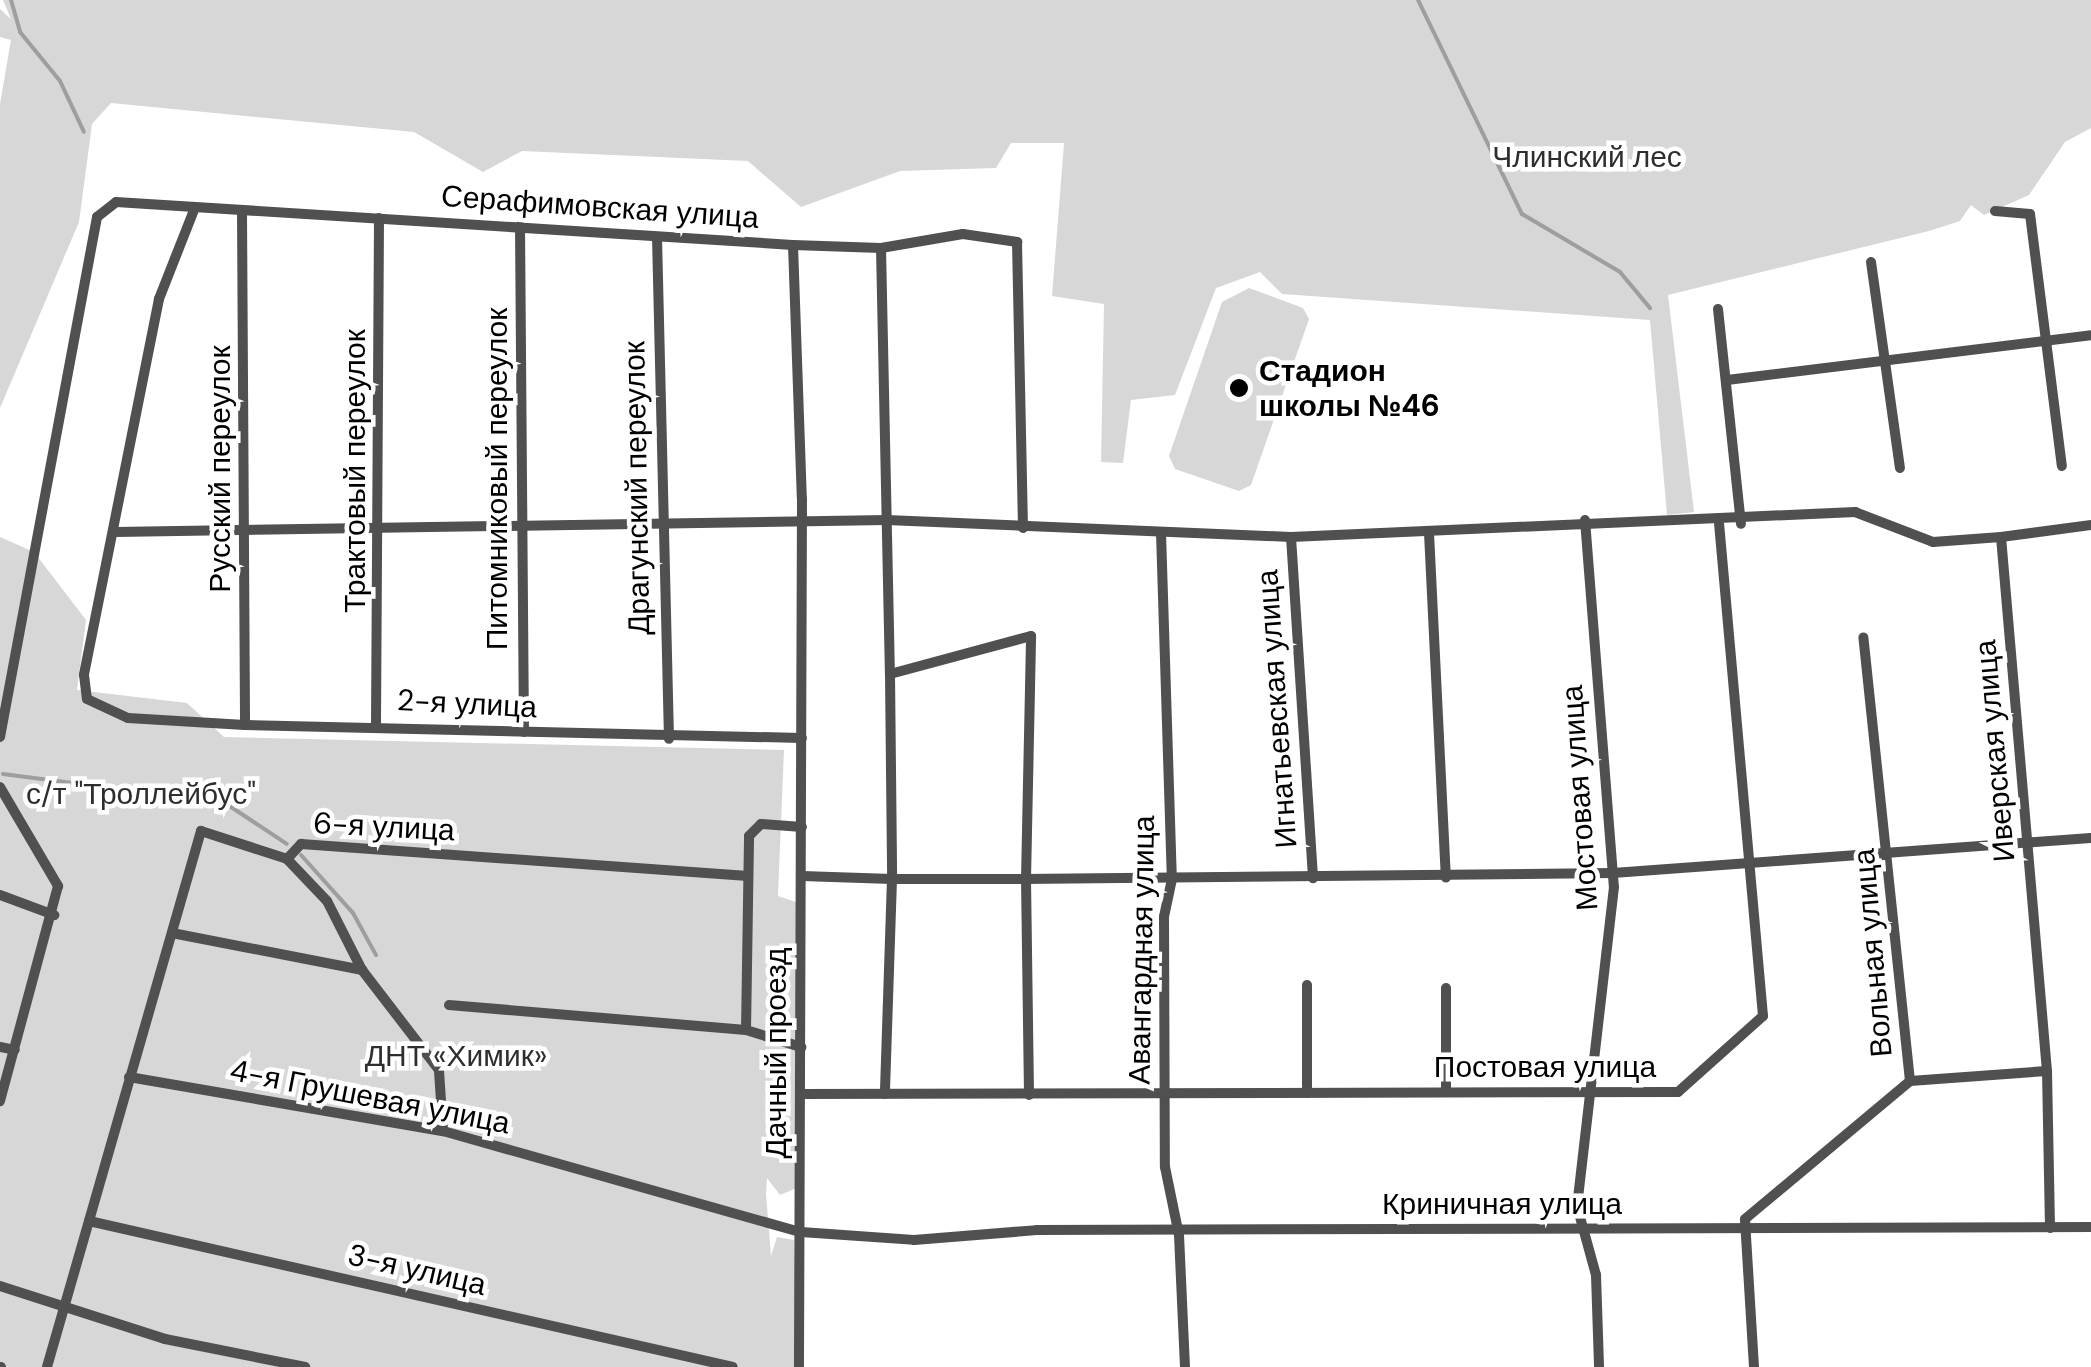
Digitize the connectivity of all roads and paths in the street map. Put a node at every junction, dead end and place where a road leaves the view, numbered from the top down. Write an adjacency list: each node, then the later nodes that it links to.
1 (194, 210): 3 (street, Серафимовская улица); 28 (street); 38 (street, Серафимовская улица)
2 (1995, 211): 12 (street)
3 (242, 212): 4 (street, Серафимовская улица); 26 (street, Русский переулок)
4 (379, 218): 5 (street, Серафимовская улица); 22 (street, Трактовый переулок)
5 (520, 226): 6 (street, Серафимовская улица); 20 (street, Питомниковый переулок)
6 (657, 237): 7 (street, Серафимовская улица); 19 (street, Драгунский переулок)
7 (793, 245): 8 (street); 21 (street, Серафимовская улица)
8 (881, 248): 17 (street); 27 (street)
9 (1871, 262): 13 (street)
10 (1718, 309): 14 (street)
11 (2091, 335): 12 (street)
12 (2047, 340): 13 (street); 15 (street)
13 (1887, 360): 14 (street); 16 (street)
14 (1727, 380): 24 (street)
15 (2062, 466)
16 (1900, 468)
17 (887, 520): 21 (street); 27 (street); 34 (street)
18 (1585, 520): 23 (street); 29 (street); 48 (street, Мостовая улица)
19 (664, 521): 20 (street); 21 (street); 40 (street, Драгунский переулок)
20 (522, 522): 22 (street); 37 (street, Питомниковый переулок)
21 (802, 522): 39 (street, Серафимовская улица)
22 (383, 523): 26 (street); 35 (street, Трактовый переулок)
23 (1719, 524): 24 (street); 47 (street, Постовая улица)
24 (1741, 524): 31 (street)
25 (2091, 524): 31 (street)
26 (248, 526): 28 (street); 36 (street, Русский переулок)
27 (1024, 528): 30 (street)
28 (114, 532): 36 (street, 2-я улица)
29 (1429, 532): 32 (street); 53 (street)
30 (1161, 533): 32 (street); 51 (street, Авангардная улица)
31 (2001, 537): 44 (street, Иверская улица)
32 (1291, 538): 52 (street, Игнатьевская улица)
33 (1862, 637): 45 (street, Вольная улица)
34 (890, 674): 54 (street); 55 (street)
35 (376, 724): 36 (street, 2-я улица); 37 (street, 2-я улица)
36 (245, 725)
37 (524, 732): 40 (street, 2-я улица)
38 (0, 737)
39 (802, 738): 40 (street, 2-я улица); 42 (street, Дачный проезд)
40 (669, 739)
41 (0, 787): 57 (street)
42 (802, 826): 49 (street); 50 (street, Дачный проезд)
43 (2091, 838): 44 (street)
44 (2027, 844): 45 (street); 67 (street, Иверская улица)
45 (1891, 852): 47 (street); 69 (street, Вольная улица)
46 (287, 860): 49 (street, 6-я улица); 58 (street); 59 (street, 6-я улица)
47 (1751, 863): 48 (street); 71 (street, Постовая улица)
48 (1612, 873): 53 (street); 71 (street, Мостовая улица)
49 (748, 876): 63 (street)
50 (802, 876): 54 (street); 65 (street, Дачный проезд)
51 (1172, 878): 52 (street); 55 (street); 75 (street, Авангардная улица)
52 (1314, 878): 53 (street)
53 (1446, 878)
54 (892, 879): 55 (street); 74 (street)
55 (1024, 879): 76 (street)
56 (0, 894): 57 (street)
57 (54, 915): 66 (street)
58 (172, 933): 59 (street); 68 (street)
59 (362, 970): 78 (street, 6-я улица)
60 (1307, 985): 72 (street)
61 (1446, 988): 70 (street)
62 (449, 1006): 63 (street)
63 (746, 1030): 65 (street)
64 (0, 1047): 66 (street)
65 (801, 1047): 73 (street, Дачный проезд)
66 (15, 1050): 77 (street)
67 (2048, 1071): 69 (street); 82 (street, Иверская улица)
68 (129, 1077): 78 (street, 4-я Грушевая улица); 79 (street)
69 (1910, 1081): 84 (street, Вольная улица)
70 (1446, 1090): 71 (street, Постовая улица); 72 (street, Постовая улица)
71 (1587, 1092): 80 (street, Мостовая улица)
72 (1307, 1093): 75 (street, Постовая улица)
73 (802, 1094): 74 (street, Постовая улица); 83 (street, Дачный проезд)
74 (885, 1094): 76 (street, Постовая улица)
75 (1166, 1094): 76 (street, Постовая улица); 85 (street, Авангардная улица)
76 (1029, 1096)
77 (0, 1100)
78 (443, 1132): 83 (street, 4-я Грушевая улица)
79 (88, 1221): 88 (street); 91 (street, 3-я улица)
80 (1584, 1227): 84 (street, Криничная улица); 85 (street, Криничная улица); 94 (street, Мостовая улица)
81 (2091, 1227): 82 (street, Криничная улица)
82 (2050, 1228): 84 (street, Криничная улица)
83 (801, 1232): 86 (street, 4-я Грушевая улица); 92 (street, Дачный проезд)
84 (1742, 1232): 95 (street)
85 (1179, 1235): 86 (street, Криничная улица); 93 (street, Авангардная улица)
86 (914, 1240)
87 (0, 1286): 88 (street)
88 (60, 1301): 89 (street); 90 (street)
89 (46, 1367)
90 (305, 1367)
91 (733, 1367)
92 (800, 1367)
93 (1185, 1367)
94 (1598, 1367)
95 (1754, 1367)

